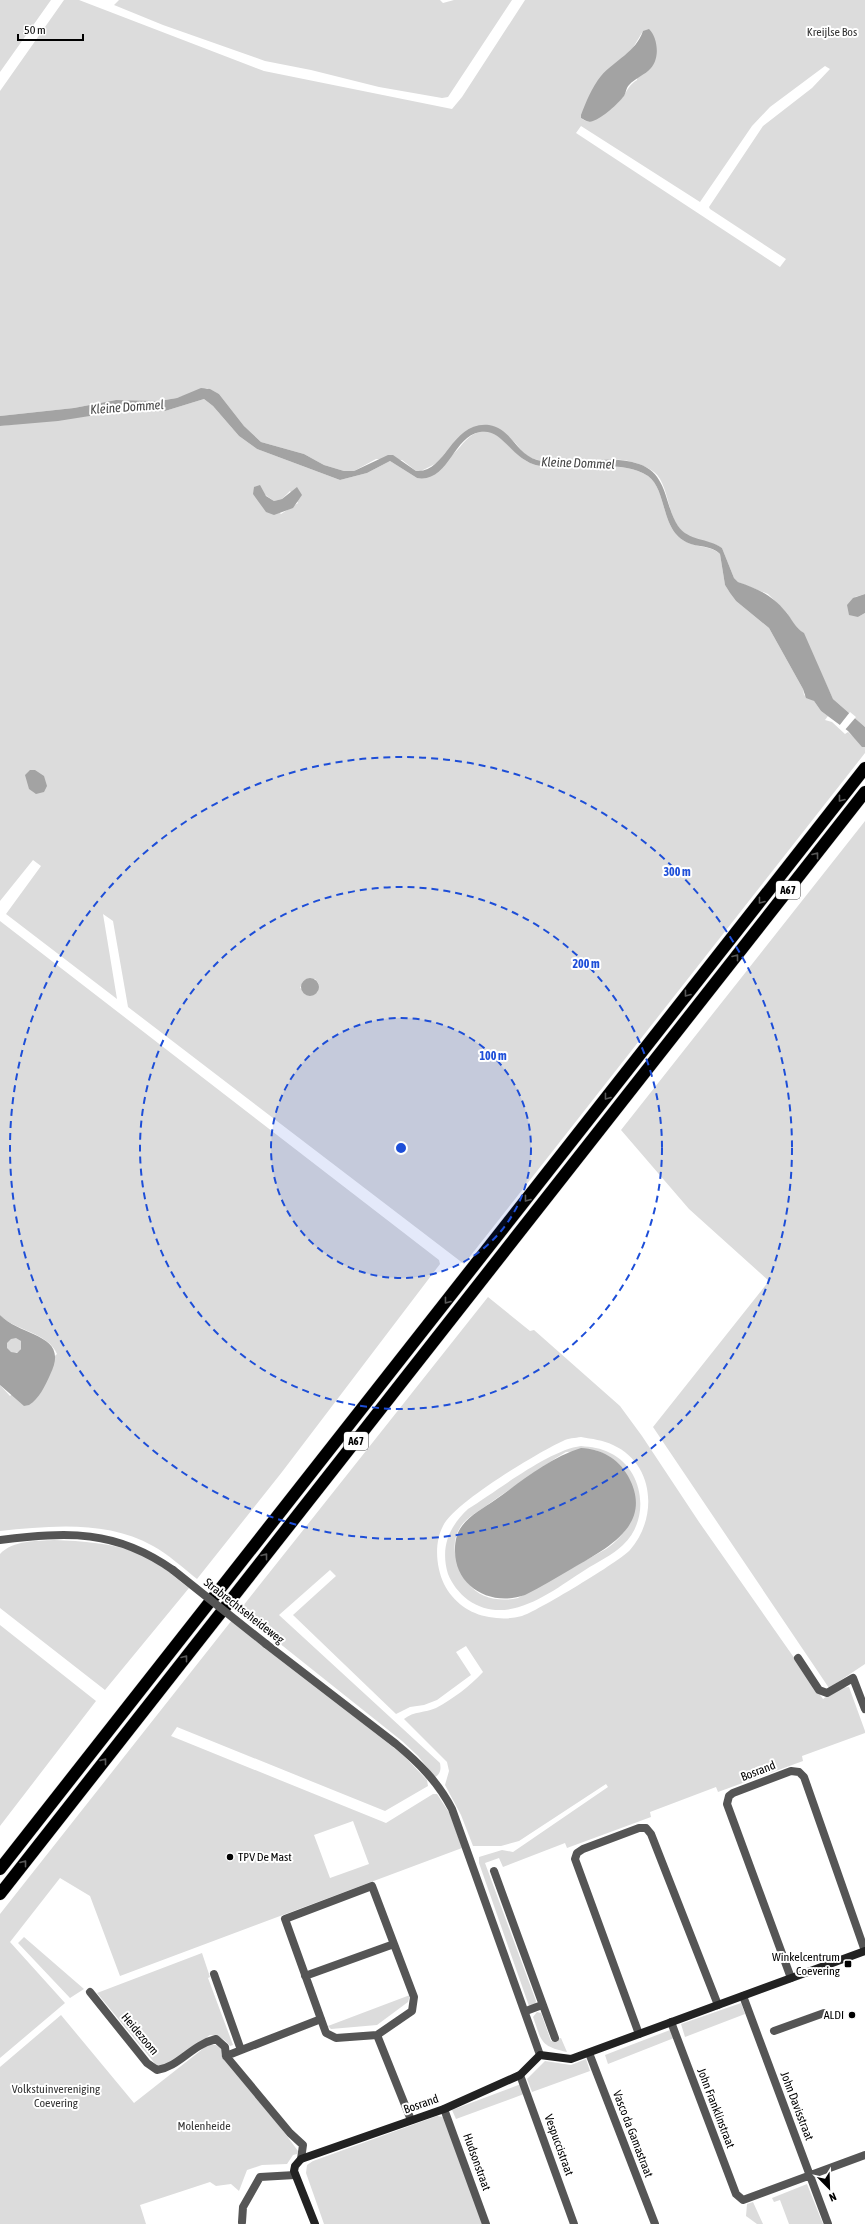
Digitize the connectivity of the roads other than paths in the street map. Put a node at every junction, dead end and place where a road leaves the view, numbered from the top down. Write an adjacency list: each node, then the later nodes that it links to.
1 (865, 768): 6 (highway, A67, one-way to 6)
2 (865, 792): 8 (highway, A67, one-way to 2)
3 (0, 1540): 18 (street, Strabrechtseheideweg, bridge)
4 (798, 1658): 5 (street)
5 (865, 1709)
6 (0, 1869)
7 (494, 1872): 16 (street)
8 (0, 1894)
9 (394, 1944): 12 (street); 12 (street); 24 (street)
10 (865, 1951): 13 (street, Bosrand); 13 (street, Bosrand)
11 (214, 1974): 26 (street)
12 (305, 1976): 20 (street)
13 (791, 1978): 15 (street, Bosrand)
14 (90, 1992): 29 (street, Heidezoom)
15 (743, 1996): 17 (street, Bosrand); 36 (street, John Davisstraat)
16 (542, 2005): 18 (street); 25 (street)
17 (718, 2005): 21 (street, Bosrand); 23 (street)
18 (526, 2011): 28 (street)
19 (824, 2013): 22 (street)
20 (321, 2020): 24 (street); 26 (street)
21 (671, 2022): 23 (street, Bosrand); 36 (street, John Franklinstraat)
22 (774, 2031)
23 (639, 2034): 27 (street, Bosrand)
24 (377, 2035): 32 (street)
25 (555, 2038)
26 (241, 2050): 29 (street)
27 (589, 2053): 28 (street, Bosrand); 41 (street, Vasco da Gamastraat)
28 (540, 2055): 30 (street, Bosrand)
29 (226, 2056): 34 (street)
30 (520, 2075): 31 (street, Bosrand); 40 (street, Vespuccistraat)
31 (444, 2109): 32 (street, Bosrand); 39 (street, Hudsonstraat)
32 (411, 2120): 34 (street, Bosrand)
33 (865, 2155): 36 (street)
34 (301, 2159): 35 (street)
35 (296, 2175): 37 (street); 38 (street)
36 (810, 2175): 42 (street, John Davisstraat)
37 (242, 2222)
38 (315, 2224)
39 (486, 2224)
40 (574, 2224)
41 (655, 2224)
42 (828, 2224)

